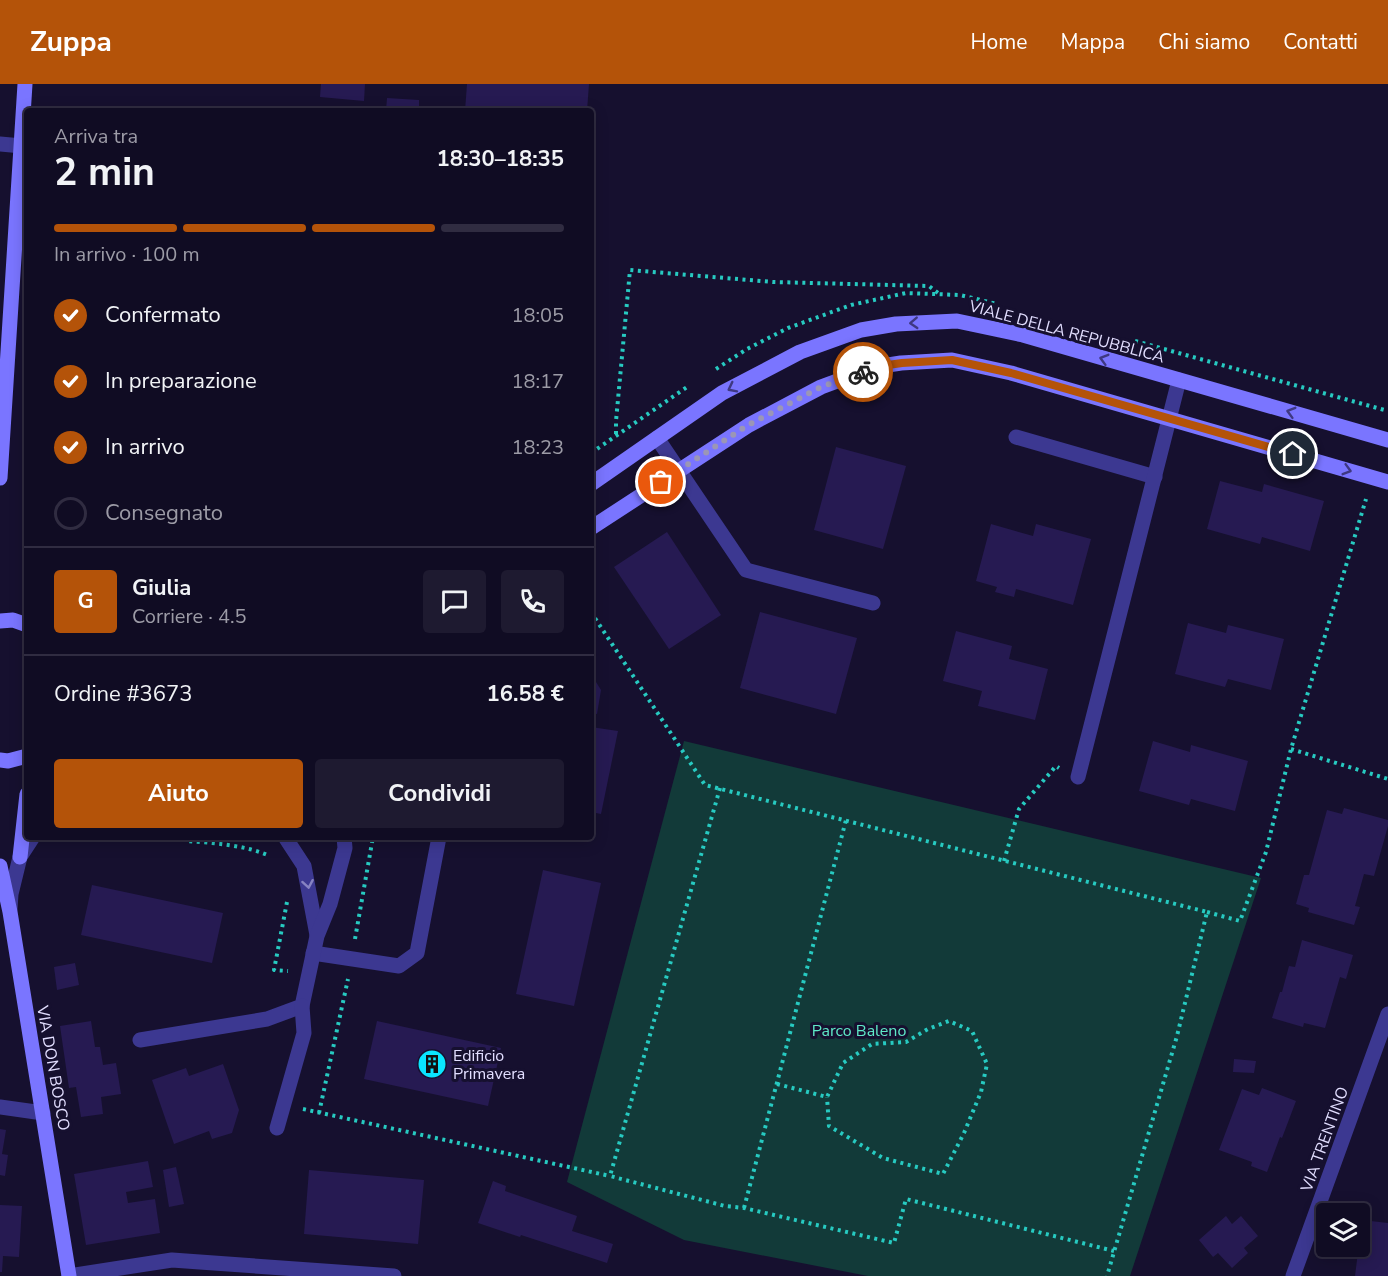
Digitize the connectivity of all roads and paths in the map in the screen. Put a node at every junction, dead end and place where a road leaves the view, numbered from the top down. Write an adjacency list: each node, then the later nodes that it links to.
1 (25, 84): 3 (street)
2 (0, 144): 3 (street)
3 (22, 146): 11 (street)
4 (957, 321): 5 (street, VIALE DELLA REPUBBLICA, one-way to 4); 8 (street, VIALE DELLA REPUBBLICA, one-way to 8); 10 (path)
5 (1179, 380): 6 (street, VIALE DELLA REPUBBLICA); 9 (street, VIALE DELLA REPUBBLICA, one-way to 5)
6 (1170, 418): 12 (street); 13 (street, VIALE DELLA REPUBBLICA); 15 (street, one-way to 15)
7 (1016, 437): 13 (street)
8 (657, 438): 12 (street); 16 (street, VIALE DELLA REPUBBLICA)
9 (1387, 438)
10 (594, 451)
11 (0, 463): 14 (street)
12 (678, 471): 17 (street); 18 (street)
13 (1155, 477): 25 (street, VIALE DELLA REPUBBLICA)
14 (0, 478)
15 (1380, 479): 22 (path)
16 (594, 482)
17 (594, 526)
18 (873, 603)
19 (594, 617): 27 (path)
20 (0, 621): 21 (street)
21 (24, 624)
22 (1291, 749): 26 (path); 39 (path)
23 (24, 757): 24 (street)
24 (0, 760)
25 (1078, 777): 36 (path)
26 (1388, 778)
27 (720, 789): 28 (path); 52 (path)
28 (846, 820): 36 (path); 46 (path)
29 (24, 822): 35 (street)
30 (31, 840): 35 (street)
31 (287, 840): 40 (street, one-way to 40)
32 (344, 840): 40 (street)
33 (372, 840): 42 (path)
34 (438, 840): 42 (street)
35 (20, 857): 38 (street)
36 (1004, 861): 39 (path)
37 (0, 866): 38 (street, VIA DON BOSCO)
38 (5, 901): 50 (street, VIA DON BOSCO)
39 (1207, 912): 54 (path)
40 (317, 936): 41 (street)
41 (313, 953): 42 (street); 43 (street)
42 (351, 959)
43 (302, 1006): 45 (street); 48 (street)
44 (1388, 1014): 58 (street, VIA TRENTINO)
45 (140, 1040)
46 (777, 1084): 47 (path); 53 (path)
47 (827, 1097): 47 (path)
48 (283, 1105): 51 (street); 52 (path)
49 (0, 1107): 50 (street)
50 (43, 1113): 55 (street, VIA DON BOSCO)
51 (277, 1128)
52 (610, 1176): 53 (path)
53 (744, 1208): 54 (path)
54 (1114, 1251): 57 (path)
55 (69, 1276): 56 (street)
56 (394, 1276)
57 (1107, 1276)
58 (1293, 1276)

